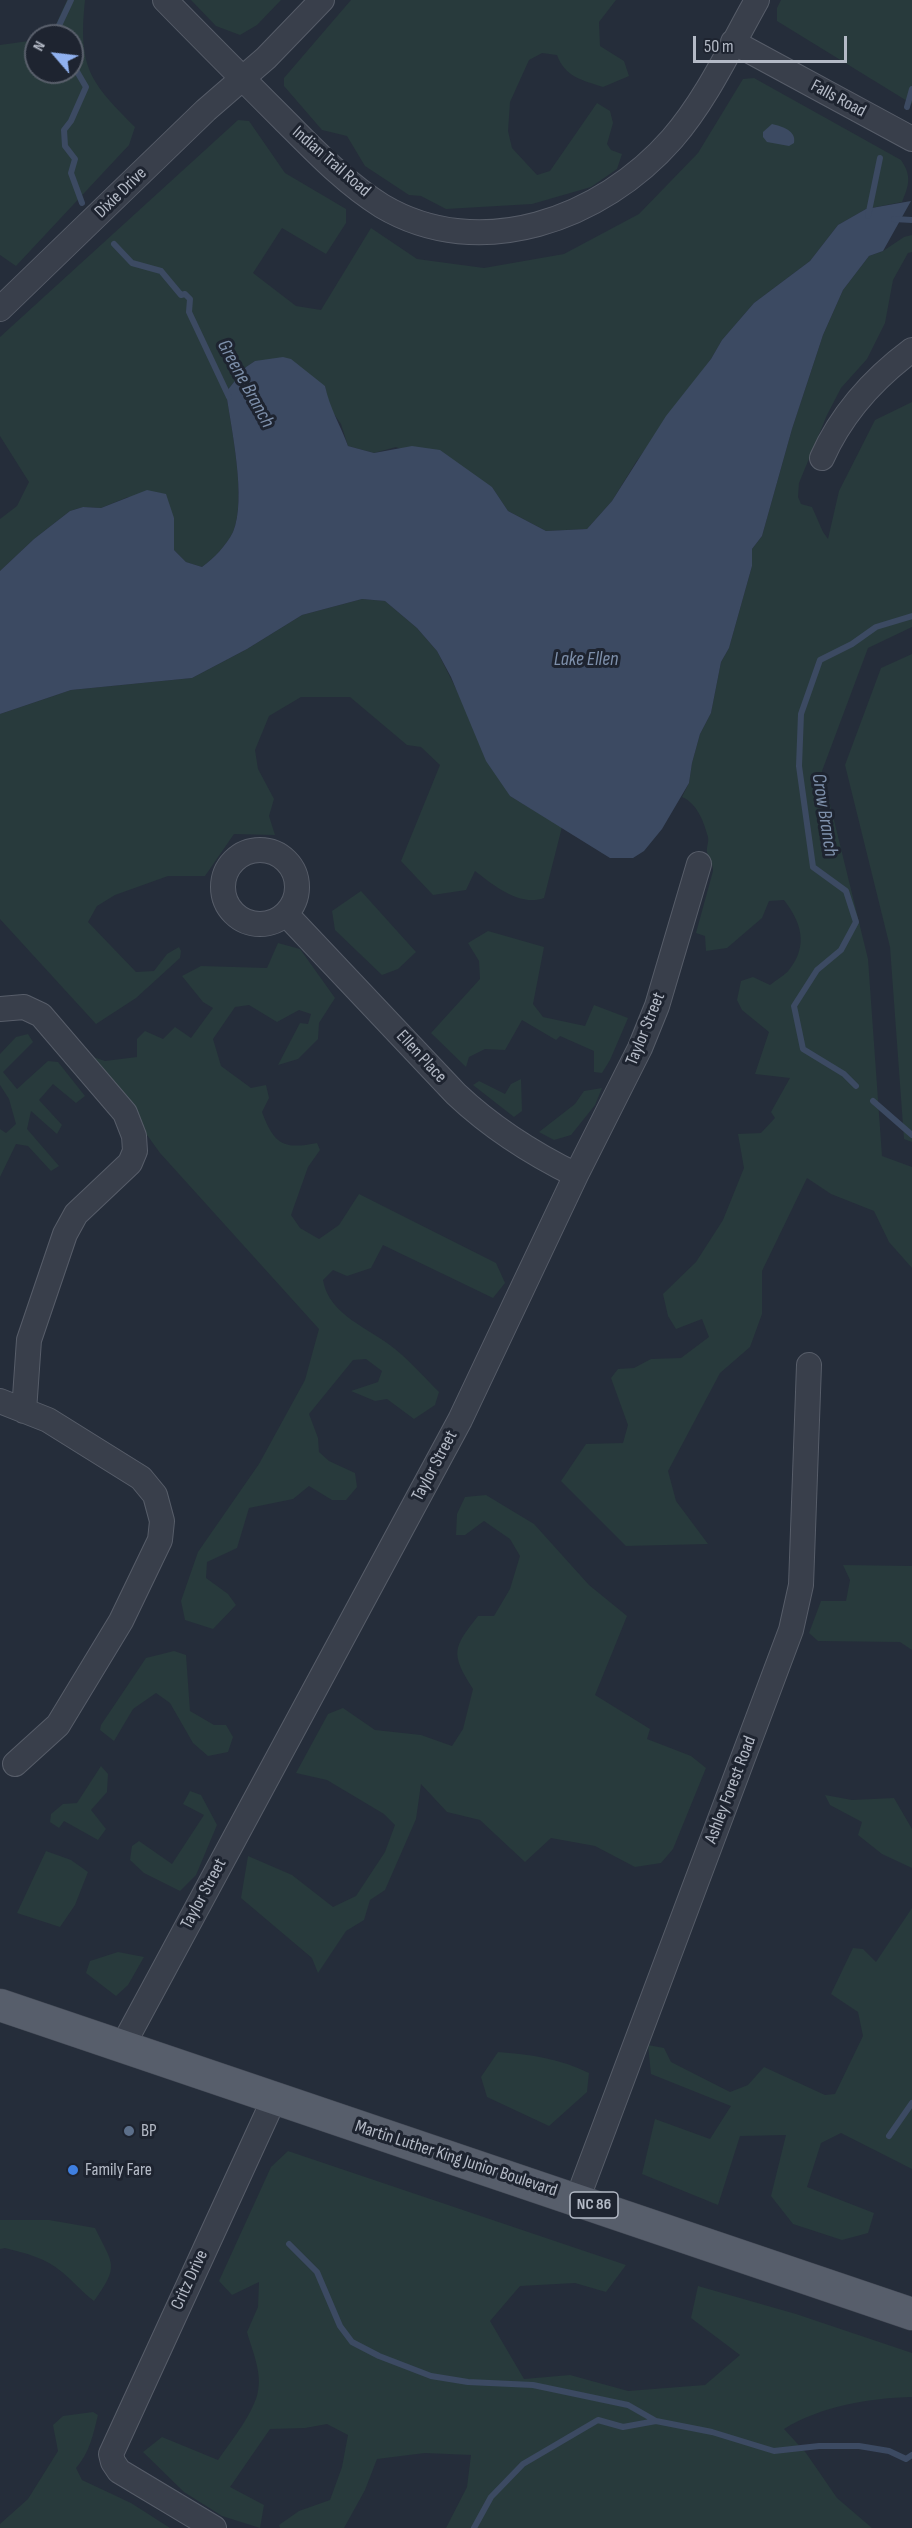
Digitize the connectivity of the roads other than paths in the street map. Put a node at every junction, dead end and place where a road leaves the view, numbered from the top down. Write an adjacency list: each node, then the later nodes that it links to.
1 (165, 0): 5 (street, Indian Trail Road)
2 (322, 0): 5 (street, Dixie Drive)
3 (757, 0): 4 (street, Indian Trail Road)
4 (733, 42): 5 (street, Indian Trail Road); 6 (street, Falls Road)
5 (242, 78): 7 (street, Dixie Drive)
6 (912, 139)
7 (0, 309)
8 (912, 350): 9 (street)
9 (822, 458)
10 (699, 864): 13 (street, Taylor Street)
11 (286, 914): 13 (street, Ellen Place)
12 (0, 1009): 16 (street)
13 (576, 1175): 19 (street, Taylor Street)
14 (809, 1365): 21 (street, Ashley Forest Road)
15 (0, 1401): 16 (street)
16 (24, 1411): 17 (street)
17 (15, 1764)
18 (0, 2005): 19 (main road, Martin Luther King Junior Boulevard / NC 86)
19 (122, 2047): 20 (main road, Martin Luther King Junior Boulevard / NC 86)
20 (274, 2099): 21 (main road, Martin Luther King Junior Boulevard / NC 86); 23 (street, Critz Drive)
21 (577, 2199): 22 (main road, Martin Luther King Junior Boulevard / NC 86)
22 (912, 2314)
23 (214, 2528)

